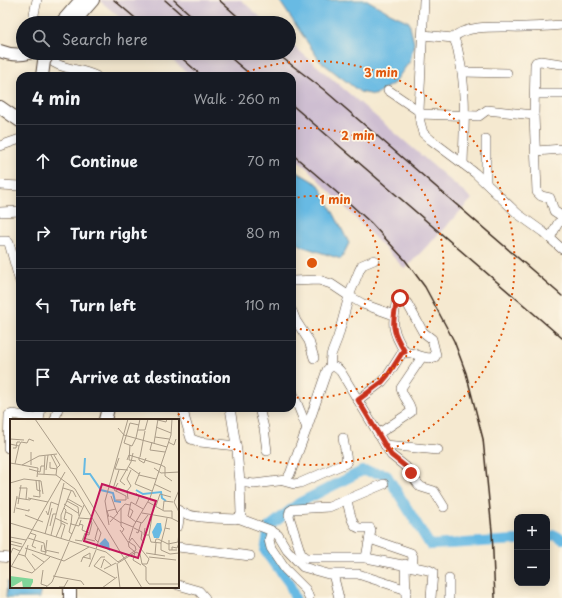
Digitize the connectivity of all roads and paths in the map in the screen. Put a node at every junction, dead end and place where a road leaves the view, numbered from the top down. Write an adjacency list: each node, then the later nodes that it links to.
1 (37, 0): 5 (street)
2 (81, 0): 6 (highway)
3 (93, 0): 7 (highway)
4 (424, 0): 9 (street)
5 (34, 16)
6 (67, 16)
7 (79, 16)
8 (562, 25): 10 (street)
9 (423, 35): 10 (street); 24 (street)
10 (453, 38): 18 (street)
11 (0, 51): 12 (highway)
12 (16, 55)
13 (45, 60): 16 (highway, bridge)
14 (49, 60): 17 (street)
15 (562, 64): 21 (street)
16 (43, 72)
17 (79, 72)
18 (462, 72): 19 (street); 25 (street)
19 (507, 73)
20 (388, 90): 24 (street)
21 (535, 94): 22 (street); 26 (street)
22 (562, 94)
23 (5, 110): 27 (highway)
24 (419, 112): 25 (street); 33 (street)
25 (464, 115): 26 (street); 33 (street)
26 (534, 115): 32 (street)
27 (16, 117)
28 (486, 139): 34 (street)
29 (16, 140): 30 (street)
30 (0, 146)
31 (562, 149): 32 (street)
32 (536, 151): 39 (street)
33 (463, 164): 34 (street)
34 (486, 183): 40 (street)
35 (0, 185): 36 (street)
36 (16, 186)
37 (16, 211): 38 (street)
38 (0, 212)
39 (562, 219): 40 (street)
40 (550, 238): 42 (street)
41 (0, 241): 44 (street)
42 (562, 248)
43 (374, 260): 46 (street)
44 (16, 268)
45 (296, 281): 46 (street)
46 (349, 296): 47 (street); 52 (street)
47 (394, 315): 49 (street); 50 (street)
48 (296, 321): 51 (street)
49 (405, 352): 50 (street); 53 (street)
50 (422, 357): 60 (street)
51 (314, 358)
52 (330, 367): 53 (street); 59 (street)
53 (358, 400): 60 (street)
54 (296, 401): 59 (street)
55 (184, 412): 63 (street)
56 (231, 412): 63 (street)
57 (260, 412): 65 (street)
58 (35, 419): 64 (street)
59 (307, 428): 67 (street)
60 (378, 434): 62 (street)
61 (343, 438): 67 (street)
62 (385, 445): 66 (street); 71 (street)
63 (236, 446): 68 (street)
64 (6, 448)
65 (266, 450)
66 (438, 450)
67 (283, 481): 68 (street)
68 (240, 482): 73 (street)
69 (384, 484): 70 (street)
70 (347, 501): 75 (street); 80 (street)
71 (444, 507)
72 (179, 511): 73 (street)
73 (238, 518): 74 (street)
74 (269, 529): 82 (street); 87 (street)
75 (370, 539): 80 (street); 81 (street)
76 (179, 547): 77 (street)
77 (250, 556)
78 (0, 557): 79 (street)
79 (10, 558)
80 (366, 558): 81 (street)
81 (408, 565): 85 (street); 89 (street)
82 (333, 574): 85 (street); 88 (street)
83 (449, 579): 90 (street)
84 (179, 585): 86 (street)
85 (407, 594)
86 (205, 598)
87 (309, 598)
88 (339, 598)
89 (431, 598)
90 (449, 598)

